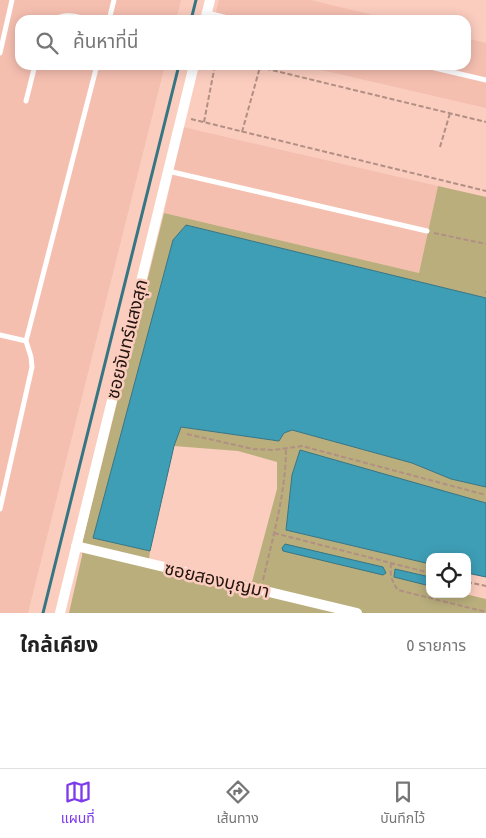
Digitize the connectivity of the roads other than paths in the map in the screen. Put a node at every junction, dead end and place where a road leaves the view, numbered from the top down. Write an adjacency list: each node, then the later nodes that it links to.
1 (12, 0): 6 (lane)
2 (114, 0): 4 (lane)
3 (210, 0): 5 (street)
4 (110, 15)
5 (206, 15)
6 (0, 53)
7 (34, 70): 12 (lane)
8 (96, 70): 16 (lane)
9 (193, 70): 13 (street, ซอยจันทร์แสงสุก)
10 (443, 70): 11 (lane)
11 (486, 80)
12 (26, 101)
13 (168, 171): 14 (lane); 18 (street, ซอยจันทร์แสงสุก)
14 (427, 231)
15 (0, 334): 16 (lane)
16 (26, 341): 17 (lane)
17 (0, 509)
18 (76, 546): 19 (street, ซอยจันทร์แสงสุก); 20 (street, ซอยสองบุญมา)
19 (60, 613)
20 (357, 613)

